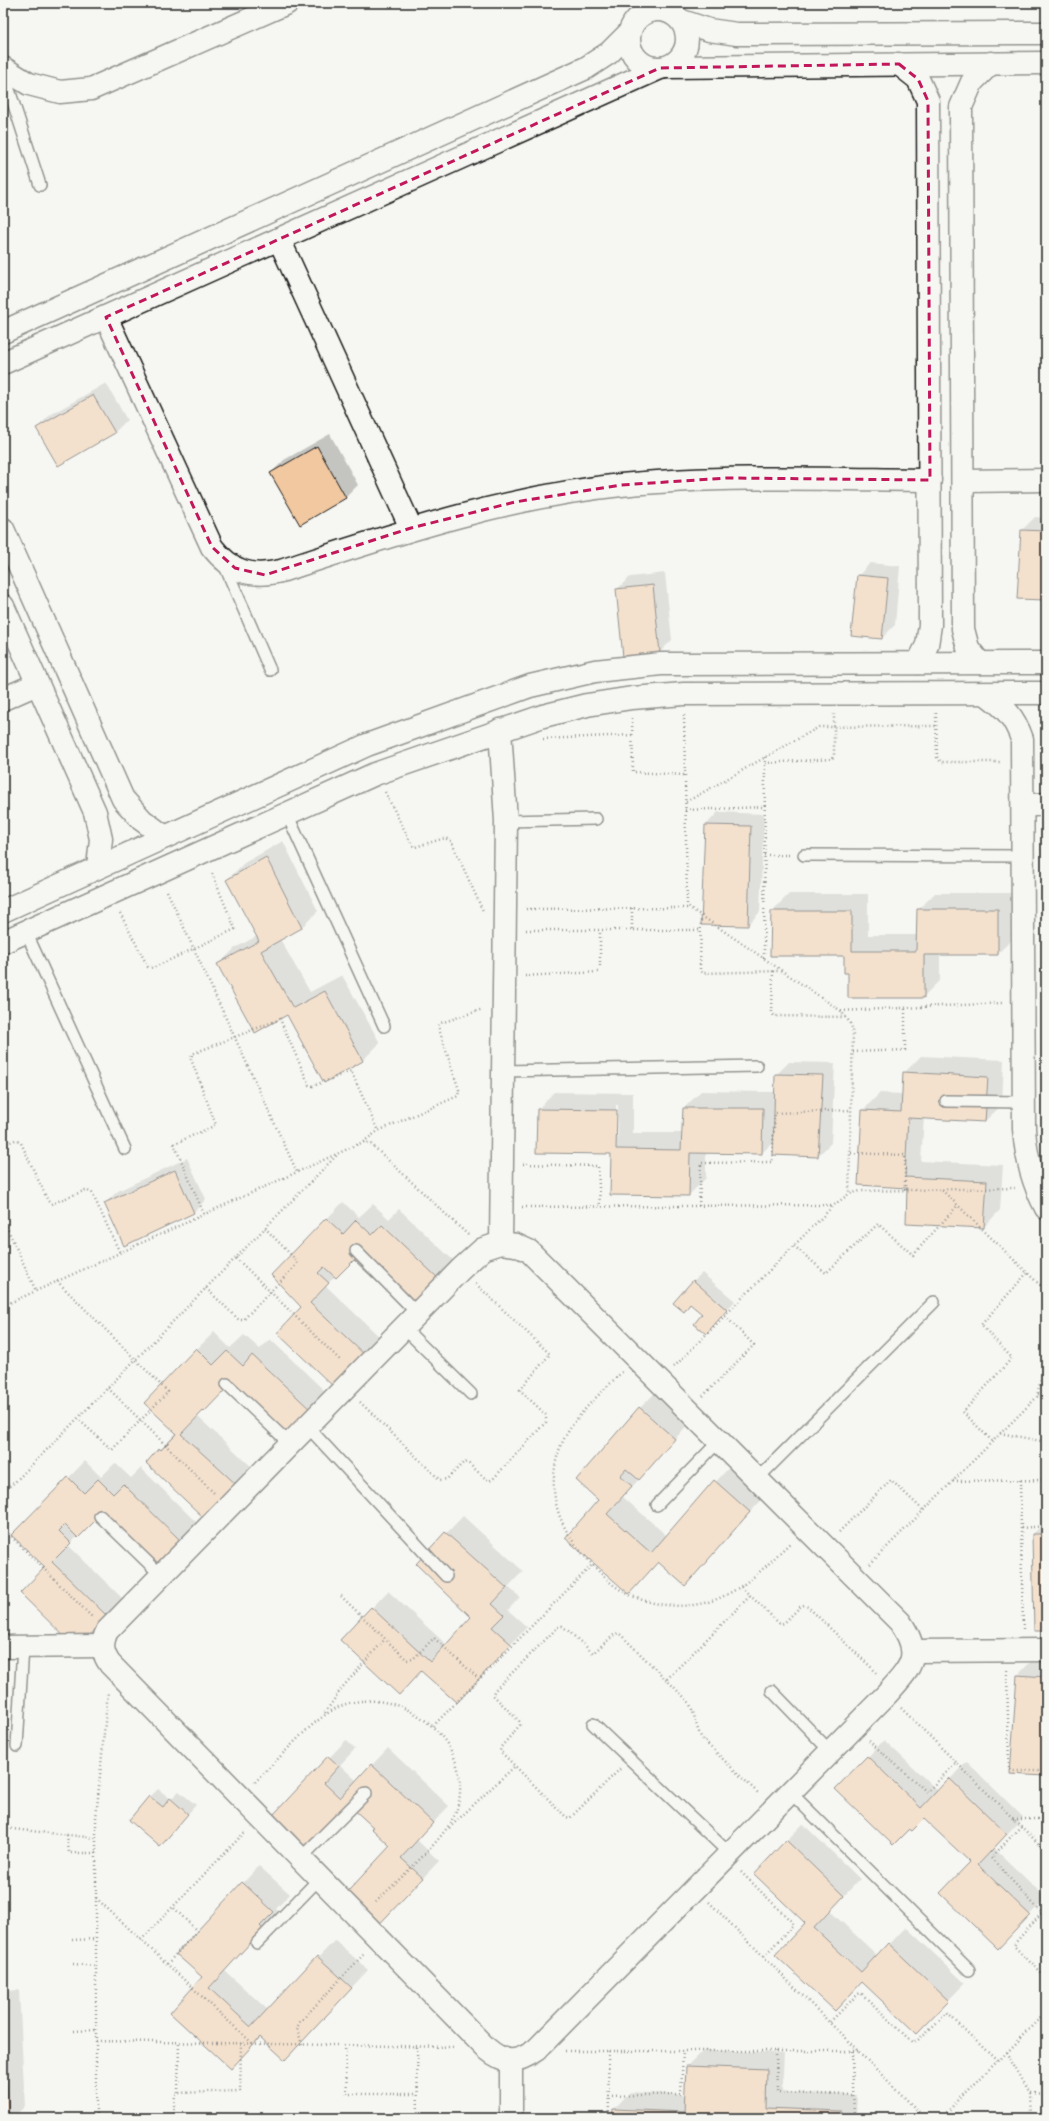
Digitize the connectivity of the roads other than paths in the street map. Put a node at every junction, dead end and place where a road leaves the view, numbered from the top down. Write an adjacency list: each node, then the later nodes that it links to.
1 (287, 3): 10 (street)
2 (631, 3): 4 (street)
3 (676, 14): 4 (street); 5 (street); 9 (street)
4 (629, 32): 9 (street); 14 (street)
5 (1046, 33)
6 (991, 63): 7 (street); 8 (street); 18 (street)
7 (1046, 63)
8 (899, 64): 9 (street); 16 (street)
9 (664, 68): 12 (street)
10 (3, 70): 11 (lane)
11 (40, 185)
12 (279, 239): 13 (street); 19 (street)
13 (106, 317): 15 (street); 21 (street)
14 (3, 332)
15 (3, 363)
16 (930, 480): 19 (street); 23 (street)
17 (1046, 480): 18 (street)
18 (963, 481): 24 (street)
19 (411, 528): 21 (street)
20 (3, 529): 37 (street)
21 (222, 559): 26 (lane)
22 (3, 606): 27 (street)
23 (918, 663): 24 (street); 37 (street)
24 (980, 663): 25 (street)
25 (1046, 663)
26 (270, 670)
27 (38, 684): 30 (street); 40 (street)
28 (1046, 693): 29 (street)
29 (986, 694): 31 (street); 33 (street)
30 (3, 699)
31 (500, 730): 34 (street); 36 (street)
32 (1046, 804): 33 (street)
33 (1023, 806): 39 (street)
34 (287, 814): 42 (street); 44 (lane)
35 (596, 819): 36 (lane)
36 (506, 821): 46 (street)
37 (165, 837): 40 (street)
38 (804, 856): 39 (lane)
39 (1024, 856): 48 (street)
40 (98, 868): 41 (street)
41 (3, 911)
42 (26, 932): 43 (street); 49 (lane)
43 (3, 942)
44 (384, 1026)
45 (757, 1066): 46 (lane)
46 (503, 1071): 51 (street)
47 (946, 1102): 48 (lane)
48 (1023, 1102): 50 (street)
49 (125, 1149)
50 (1046, 1208)
51 (492, 1246): 54 (street); 58 (street)
52 (356, 1251): 54 (lane)
53 (934, 1302): 60 (lane)
54 (410, 1320): 56 (lane); 57 (street)
55 (227, 1384): 59 (lane)
56 (471, 1394)
57 (307, 1426): 59 (street); 64 (lane)
58 (718, 1441): 60 (street); 61 (lane)
59 (290, 1444): 63 (street)
60 (757, 1479): 68 (street)
61 (657, 1505)
62 (100, 1516): 63 (lane)
63 (162, 1576): 66 (street)
64 (446, 1576)
65 (10, 1647): 66 (street); 71 (lane)
66 (106, 1647): 76 (street)
67 (1046, 1650): 68 (street)
68 (913, 1651): 72 (street)
69 (772, 1691): 72 (lane)
70 (593, 1724): 75 (lane)
71 (17, 1746)
72 (830, 1751): 73 (street)
73 (790, 1792): 75 (street); 79 (lane)
74 (366, 1793): 76 (lane)
75 (728, 1855): 80 (street)
76 (301, 1858): 77 (street)
77 (320, 1878): 78 (lane); 80 (street)
78 (257, 1943)
79 (969, 1970)
80 (511, 2061): 81 (street)
81 (511, 2118)

